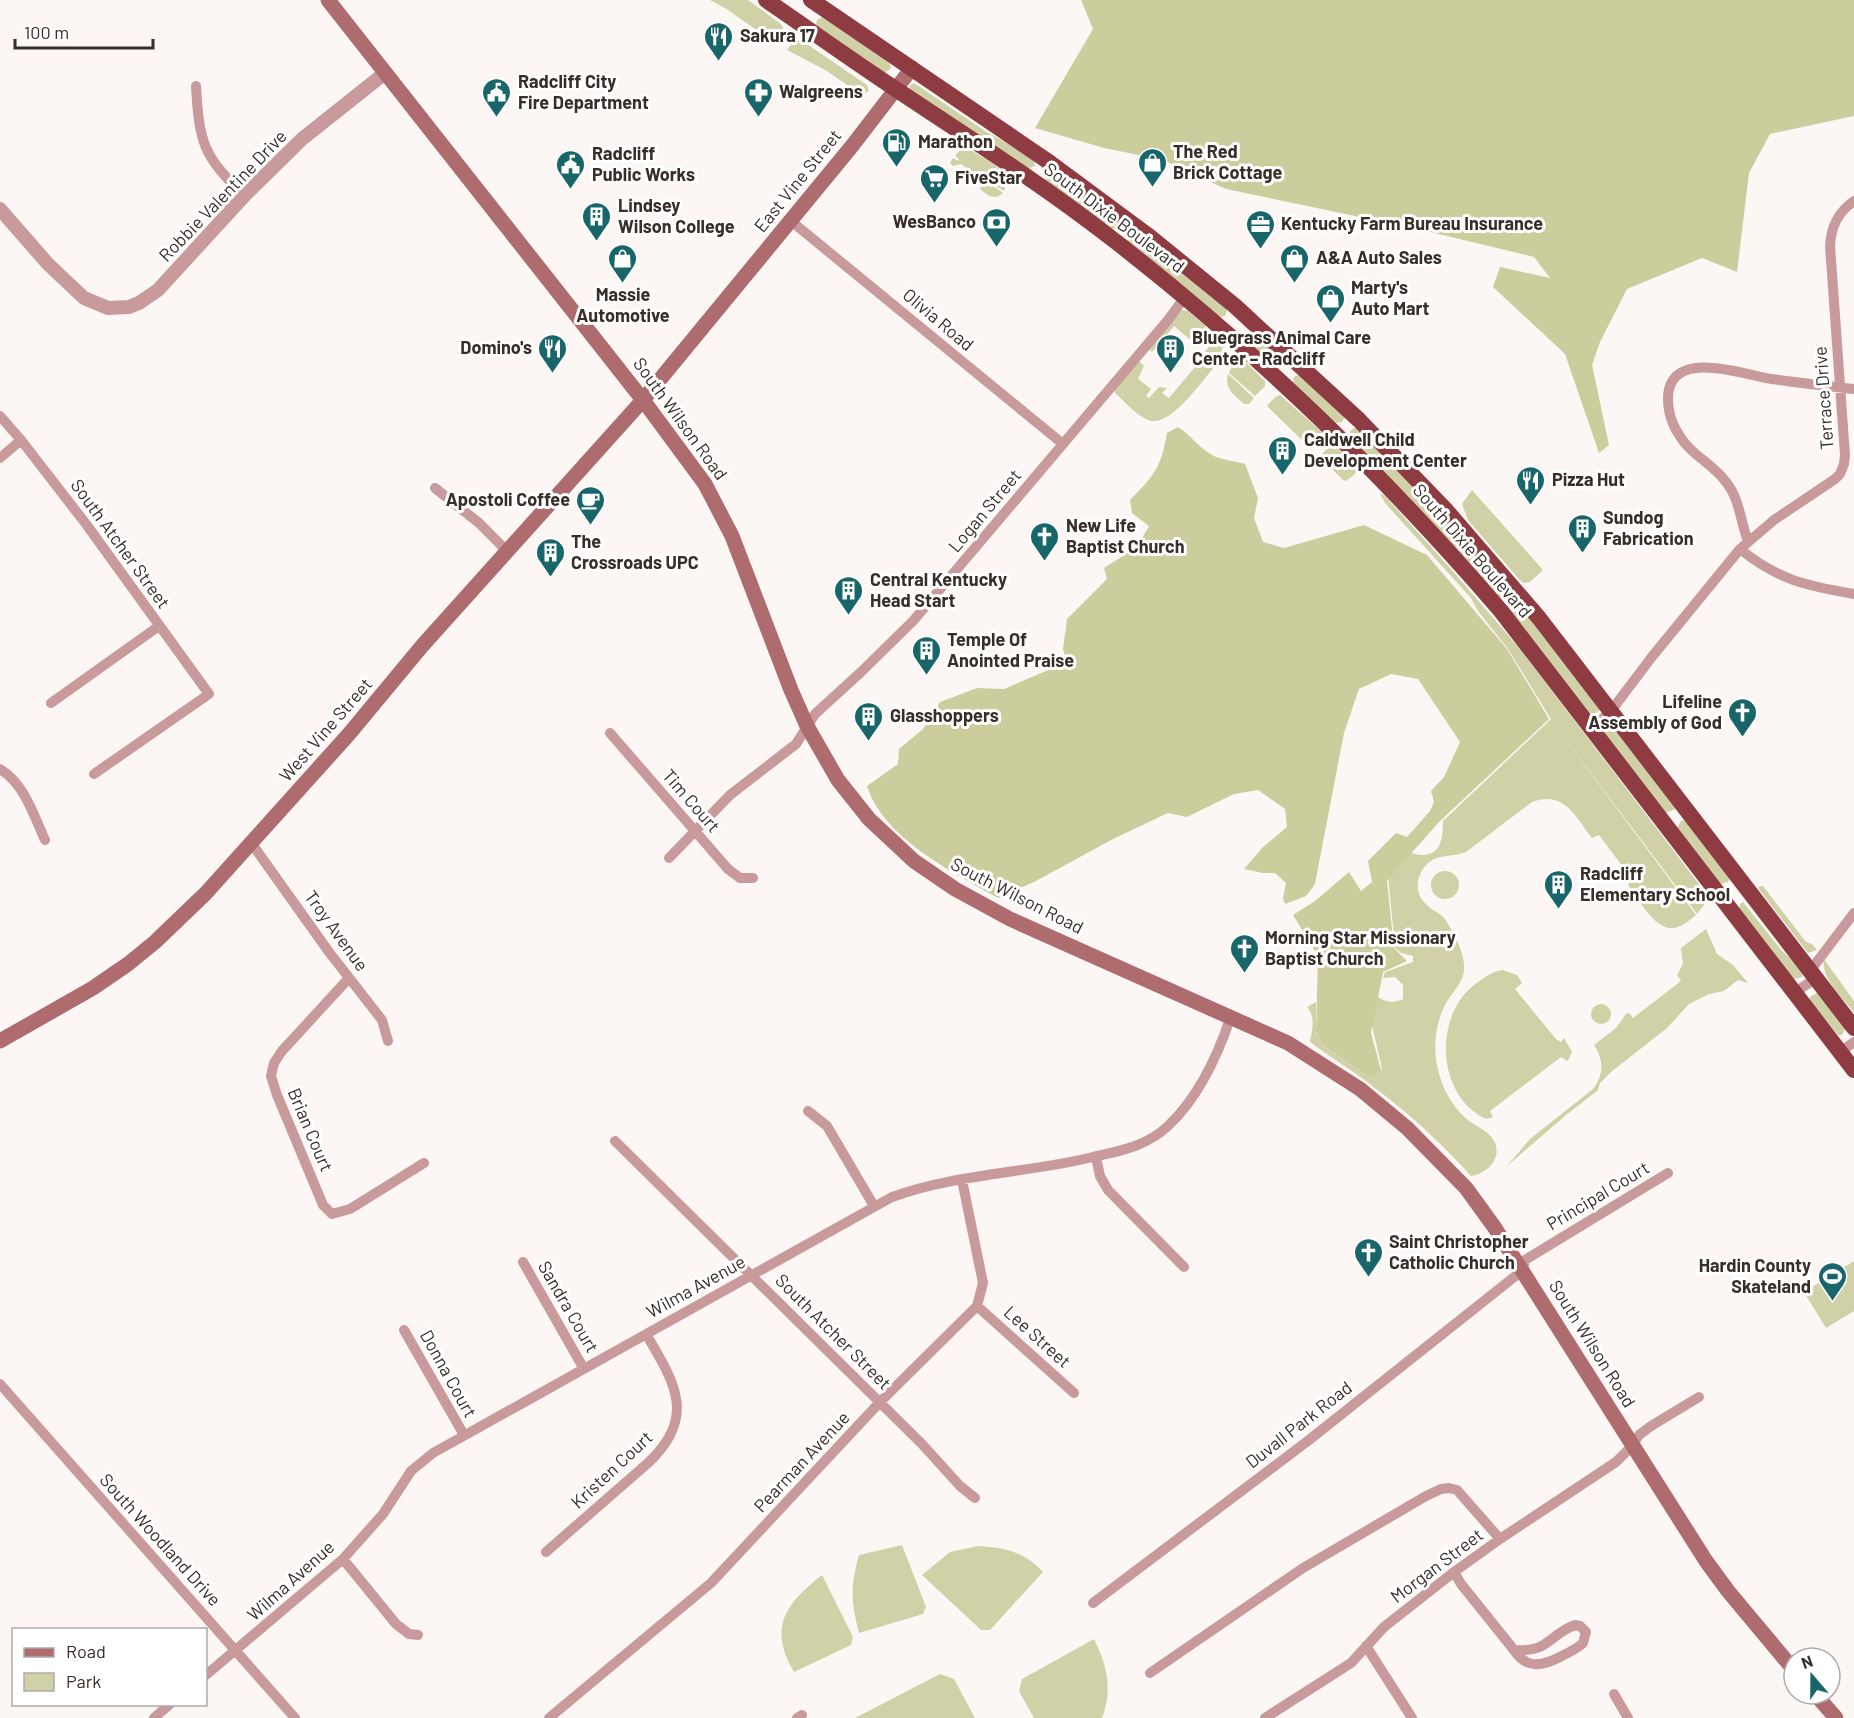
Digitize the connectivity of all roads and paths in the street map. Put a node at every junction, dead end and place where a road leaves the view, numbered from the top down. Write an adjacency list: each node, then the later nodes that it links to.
1 (328, 0): 5 (main road, South Wilson Road)
2 (766, 0): 7 (highway, South Dixie Boulevard)
3 (811, 0): 4 (highway, South Dixie Boulevard)
4 (912, 68): 7 (main road, East Vine Street); 26 (highway, South Dixie Boulevard)
5 (385, 73): 8 (street, Robbie Valentine Drive); 15 (main road, South Wilson Road)
6 (196, 86): 8 (street)
7 (896, 89): 11 (main road, East Vine Street); 12 (highway, South Dixie Boulevard)
8 (245, 195): 10 (street, Robbie Valentine Drive)
9 (1854, 201): 13 (street, Terrace Drive)
10 (0, 209)
11 (791, 220): 15 (main road, East Vine Street); 18 (street, Olivia Road)
12 (1185, 297): 18 (street, Logan Street); 28 (highway, South Dixie Boulevard)
13 (1839, 387): 14 (street); 21 (street, Terrace Drive); 21 (street)
14 (1854, 389)
15 (643, 400): 22 (main road, West Vine Street); 27 (main road, South Wilson Road)
16 (0, 416): 17 (street, South Atcher Street)
17 (21, 440): 19 (street); 24 (street, South Atcher Street)
18 (1063, 444): 27 (street, Logan Street)
19 (0, 458)
20 (435, 488): 22 (street)
21 (1744, 545): 23 (street); 26 (street, Terrace Drive)
22 (507, 551): 34 (main road, West Vine Street)
23 (1854, 594)
24 (159, 626): 25 (street); 31 (street, South Atcher Street)
25 (51, 704)
26 (1611, 711): 28 (street, Terrace Drive); 38 (highway, South Dixie Boulevard)
27 (807, 726): 32 (street, Logan Street); 41 (main road, South Wilson Road)
28 (1592, 728): 40 (highway, South Dixie Boulevard)
29 (610, 733): 32 (street, Tim Court)
30 (0, 769): 33 (street)
31 (94, 774)
32 (694, 831): 35 (street, Logan Street); 36 (street, Tim Court)
33 (45, 840)
34 (252, 844): 39 (street, Troy Avenue); 43 (main road, West Vine Street)
35 (669, 858)
36 (753, 878)
37 (1854, 913): 38 (street)
38 (1813, 974): 40 (street); 42 (highway, South Dixie Boulevard)
39 (349, 978): 44 (street, Troy Avenue); 50 (street, Brian Court)
40 (1794, 993): 45 (highway, South Dixie Boulevard)
41 (1231, 1016): 49 (street, Wilma Avenue); 56 (main road, South Wilson Road)
42 (1854, 1028)
43 (0, 1041)
44 (388, 1041)
45 (1847, 1047): 46 (highway, South Dixie Boulevard)
46 (1854, 1070)
47 (808, 1111): 53 (street)
48 (615, 1141): 57 (street, South Atcher Street)
49 (1096, 1157): 52 (street, Wilma Avenue); 55 (street)
50 (424, 1164)
51 (1668, 1173): 56 (street, Principal Court)
52 (962, 1180): 53 (street, Wilma Avenue); 58 (street)
53 (874, 1206): 57 (street, Wilma Avenue)
54 (523, 1262): 61 (street, Sandra Court)
55 (1184, 1267)
56 (1523, 1270): 67 (main road, South Wilson Road); 73 (street, Duvall Park Road)
57 (752, 1275): 60 (street, Wilma Avenue); 65 (street, South Atcher Street)
58 (978, 1306): 63 (street, Lee Street); 65 (street, Pearman Avenue)
59 (404, 1330): 66 (street, Donna Court)
60 (646, 1334): 61 (street, Wilma Avenue); 70 (street, Kristen Court)
61 (584, 1369): 66 (street, Wilma Avenue)
62 (0, 1384): 77 (street, South Woodland Drive)
63 (1074, 1393)
64 (1700, 1397): 67 (street, Morgan Street)
65 (880, 1402): 68 (street, South Atcher Street); 86 (street, Pearman Avenue)
66 (464, 1435): 71 (street, Wilma Avenue)
67 (1633, 1445): 69 (street, Morgan Street); 78 (main road, South Wilson Road)
68 (975, 1498)
69 (1500, 1539): 72 (street, Morgan Street); 79 (street)
70 (546, 1552)
71 (343, 1559): 74 (street); 77 (street, Wilma Avenue)
72 (1454, 1572): 75 (street, Morgan Street); 76 (street)
73 (1093, 1603)
74 (418, 1635)
75 (1366, 1646): 87 (street, Morgan Street); 88 (street)
76 (1514, 1650): 76 (street)
77 (236, 1651): 80 (street, Wilma Avenue); 85 (street, South Woodland Drive)
78 (1782, 1656)
79 (1150, 1673)
80 (207, 1674)
81 (1614, 1694): 89 (street)
82 (168, 1706): 84 (street)
83 (1826, 1706): 90 (main road)
84 (154, 1718)
85 (295, 1718)
86 (549, 1718)
87 (1265, 1718)
88 (1412, 1718)
89 (1628, 1718)
90 (1836, 1718)

